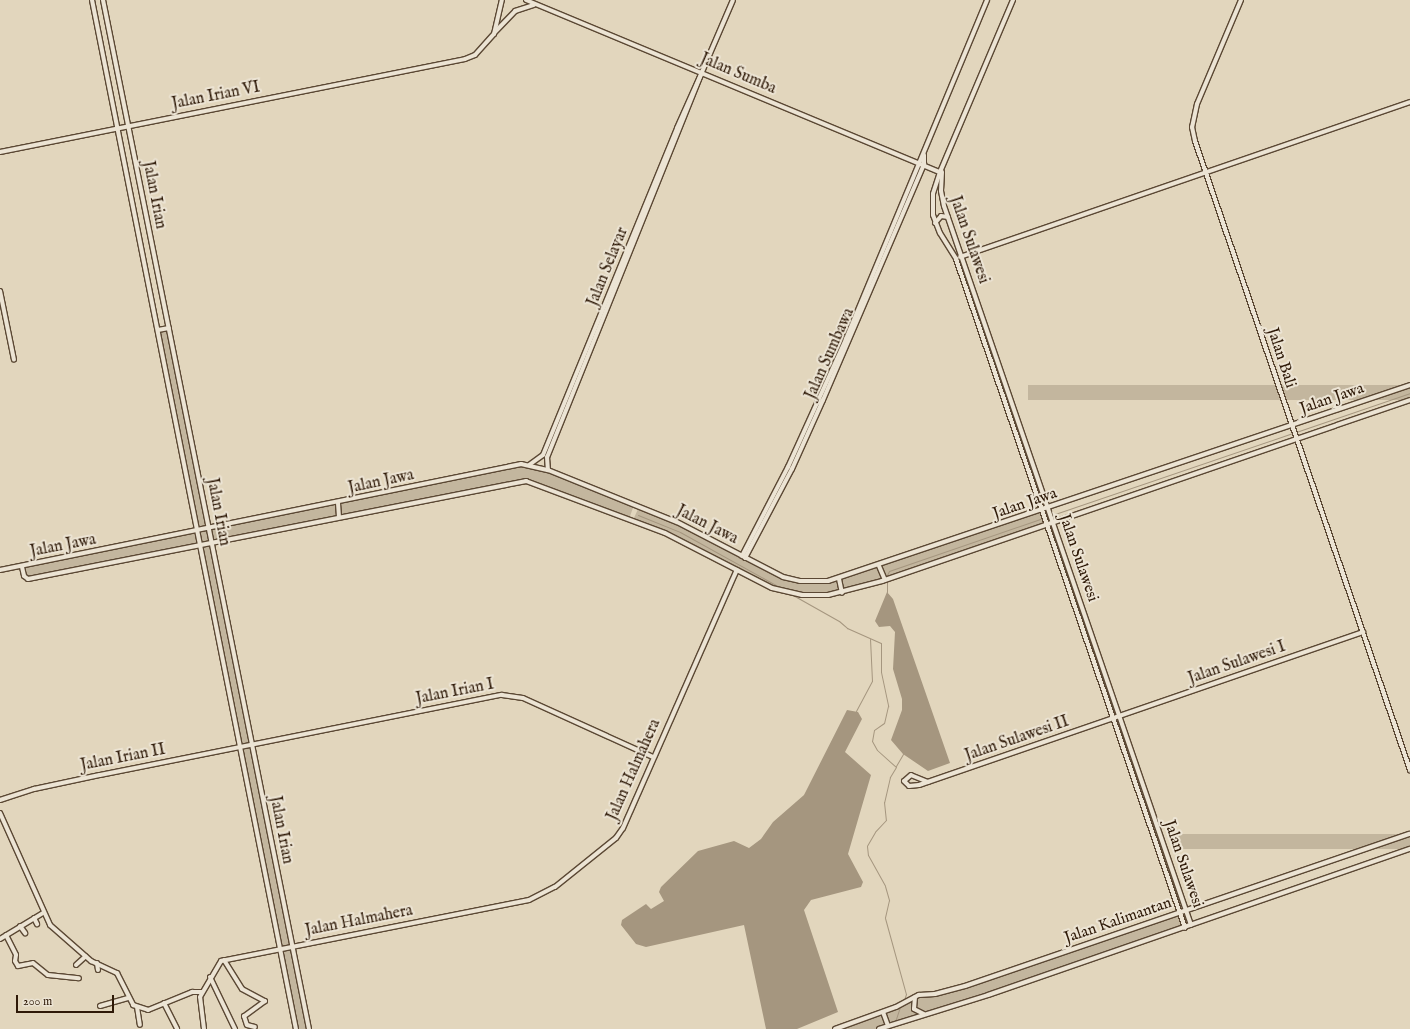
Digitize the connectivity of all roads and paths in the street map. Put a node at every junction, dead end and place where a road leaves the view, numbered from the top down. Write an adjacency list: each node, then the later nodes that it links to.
1 (92, 0): 14 (street, Jalan Irian)
2 (103, 0): 13 (street, Jalan Irian)
3 (502, 0): 10 (street)
4 (526, 0): 9 (street, Jalan Sumba)
5 (733, 0): 11 (street, Jalan Selayar)
6 (987, 0): 16 (street, Jalan Sumbawa)
7 (1013, 0): 19 (street)
8 (1241, 0): 20 (street, Jalan Bali)
9 (536, 4): 10 (street, Jalan Irian VI); 11 (street, Jalan Sumba)
10 (494, 34): 13 (street, Jalan Irian VI)
11 (702, 72): 17 (street, Jalan Sumba); 35 (street, Jalan Selayar)
12 (1410, 102): 20 (street)
13 (129, 126): 14 (street, Jalan Irian VI); 28 (street, Jalan Irian)
14 (118, 128): 15 (street, Jalan Irian VI); 29 (street, Jalan Irian)
15 (0, 152)
16 (924, 155): 17 (street, Jalan Sumbawa); 18 (street, Jalan Sumbawa)
17 (919, 162): 18 (street, Jalan Sumba); 27 (street, Jalan Sumbawa)
18 (924, 164): 21 (street, Jalan Sumba); 27 (street, Jalan Sumbawa)
19 (943, 166): 21 (street, Jalan Sulawesi); 22 (street, Jalan Sulawesi)
20 (1204, 171): 24 (street); 33 (street, Jalan Bali)
21 (940, 172): 23 (street, Jalan Sulawesi)
22 (948, 217): 23 (street); 24 (street, Jalan Sulawesi)
23 (935, 223): 25 (street, Jalan Sulawesi)
24 (962, 256): 25 (street); 39 (street, Jalan Sulawesi)
25 (956, 259): 40 (street, Jalan Sulawesi)
26 (0, 291): 30 (street)
27 (854, 324): 48 (street, Jalan Sumbawa)
28 (169, 328): 29 (street); 44 (street, Jalan Irian)
29 (158, 330): 45 (street, Jalan Irian)
30 (14, 360)
31 (1410, 386): 33 (street, Jalan Jawa)
32 (1410, 400): 34 (street, Jalan Jawa)
33 (1292, 427): 34 (street, Jalan Bali); 39 (street, Jalan Jawa)
34 (1296, 438): 42 (street, Jalan Jawa); 56 (street, Jalan Bali)
35 (550, 443): 36 (street, Jalan Selayar); 37 (street, Jalan Selayar)
36 (529, 465): 37 (street, Jalan Jawa); 38 (street, Jalan Jawa)
37 (548, 470): 48 (street, Jalan Jawa)
38 (338, 504): 41 (street); 44 (street, Jalan Jawa)
39 (1049, 510): 40 (street, Jalan Jawa); 42 (street, Jalan Sulawesi)
40 (1042, 512): 43 (street, Jalan Sulawesi); 50 (street, Jalan Jawa)
41 (339, 516): 46 (street, Jalan Jawa); 52 (street, Jalan Jawa)
42 (1053, 521): 43 (street, Jalan Jawa); 57 (street, Jalan Sulawesi)
43 (1046, 523): 54 (street, Jalan Jawa); 58 (street, Jalan Sulawesi)
44 (209, 529): 45 (street, Jalan Jawa); 46 (street, Jalan Irian)
45 (198, 531): 47 (street, Jalan Irian); 49 (street, Jalan Jawa)
46 (211, 542): 47 (street, Jalan Jawa); 59 (street, Jalan Irian)
47 (201, 544): 49 (street, Jalan Jawa); 60 (street, Jalan Irian)
48 (743, 557): 53 (street, Jalan Jawa)
49 (22, 566): 51 (street)
50 (879, 566): 53 (street, Jalan Jawa); 54 (street)
51 (0, 570)
52 (737, 570): 55 (street, Jalan Jawa); 61 (street, Jalan Halmahera)
53 (839, 579): 55 (street)
54 (885, 580): 55 (street, Jalan Jawa)
55 (842, 593)
56 (1363, 632): 57 (street, Jalan Sulawesi I); 62 (street, Jalan Bali)
57 (1120, 716): 58 (street, Jalan Sulawesi I); 68 (street, Jalan Sulawesi)
58 (1114, 719): 63 (street, Jalan Sulawesi II); 69 (street, Jalan Sulawesi)
59 (252, 744): 60 (street, Jalan Irian II); 61 (street, Jalan Irian I); 79 (street, Jalan Irian)
60 (239, 747): 64 (street, Jalan Irian II); 80 (street, Jalan Irian)
61 (653, 757): 79 (street, Jalan Halmahera)
62 (1410, 770)
63 (928, 782): 63 (street, Jalan Sulawesi II)
64 (0, 800)
65 (0, 813): 70 (street)
66 (1410, 834): 68 (street, Jalan Kalimantan)
67 (1410, 849): 73 (street, Jalan Kalimantan)
68 (1186, 910): 69 (street, Jalan Kalimantan); 73 (street, Jalan Sulawesi)
69 (1180, 912): 75 (street, Jalan Sulawesi); 89 (street, Jalan Kalimantan)
70 (43, 913): 71 (street); 81 (street)
71 (34, 918): 72 (street); 74 (street)
72 (37, 924)
73 (1191, 925): 75 (street, Jalan Kalimantan)
74 (20, 926): 76 (street); 77 (street)
75 (1185, 928): 95 (street, Jalan Kalimantan)
76 (25, 933)
77 (6, 935): 78 (street); 87 (street)
78 (0, 939)
79 (293, 946): 80 (street, Jalan Halmahera); 104 (street, Jalan Irian)
80 (279, 949): 82 (street, Jalan Halmahera); 103 (street, Jalan Irian)
81 (86, 956): 83 (street); 84 (street)
82 (224, 960): 86 (street); 98 (street)
83 (97, 963): 85 (street); 90 (street)
84 (76, 965)
85 (98, 970)
86 (210, 977): 88 (street); 102 (street)
87 (79, 978)
88 (202, 992): 91 (street); 101 (street)
89 (915, 997): 94 (street, Jalan Kalimantan); 95 (street)
90 (128, 998): 92 (street); 93 (street)
91 (164, 1003): 93 (street); 99 (street)
92 (100, 1006)
93 (137, 1008): 96 (street)
94 (883, 1012): 97 (street); 105 (street, Jalan Kalimantan)
95 (925, 1014): 97 (street, Jalan Kalimantan)
96 (140, 1025)
97 (888, 1026): 106 (street, Jalan Kalimantan)
98 (255, 1027)
99 (176, 1028): 100 (street)
100 (171, 1029)
101 (204, 1029)
102 (235, 1029)
103 (296, 1029)
104 (309, 1029)
105 (835, 1029)
106 (879, 1029)

